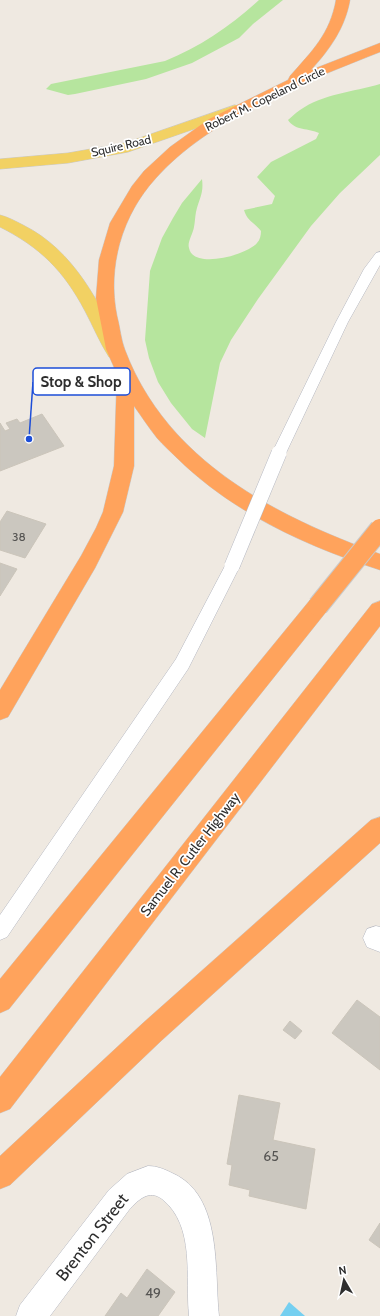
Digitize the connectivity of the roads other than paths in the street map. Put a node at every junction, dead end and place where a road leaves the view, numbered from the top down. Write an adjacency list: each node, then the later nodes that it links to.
1 (343, 0): 3 (highway)
2 (380, 46): 3 (highway, Robert M. Copeland Circle)
3 (289, 85): 4 (highway, Robert M. Copeland Circle)
4 (238, 109): 5 (main road, Squire Road); 8 (highway, Robert M. Copeland Circle)
5 (0, 164)
6 (0, 220): 8 (main road)
7 (380, 256): 14 (lane, bridge)
8 (122, 369): 10 (highway, Robert M. Copeland Circle); 12 (highway)
9 (380, 530): 15 (highway, bridge)
10 (380, 562)
11 (376, 616): 16 (highway, Samuel R. Cutler Highway)
12 (0, 710)
13 (380, 828): 17 (highway)
14 (0, 931)
15 (0, 1000)
16 (0, 1099)
17 (0, 1175)
18 (31, 1316): 19 (street, Brenton Street)
19 (204, 1316)

